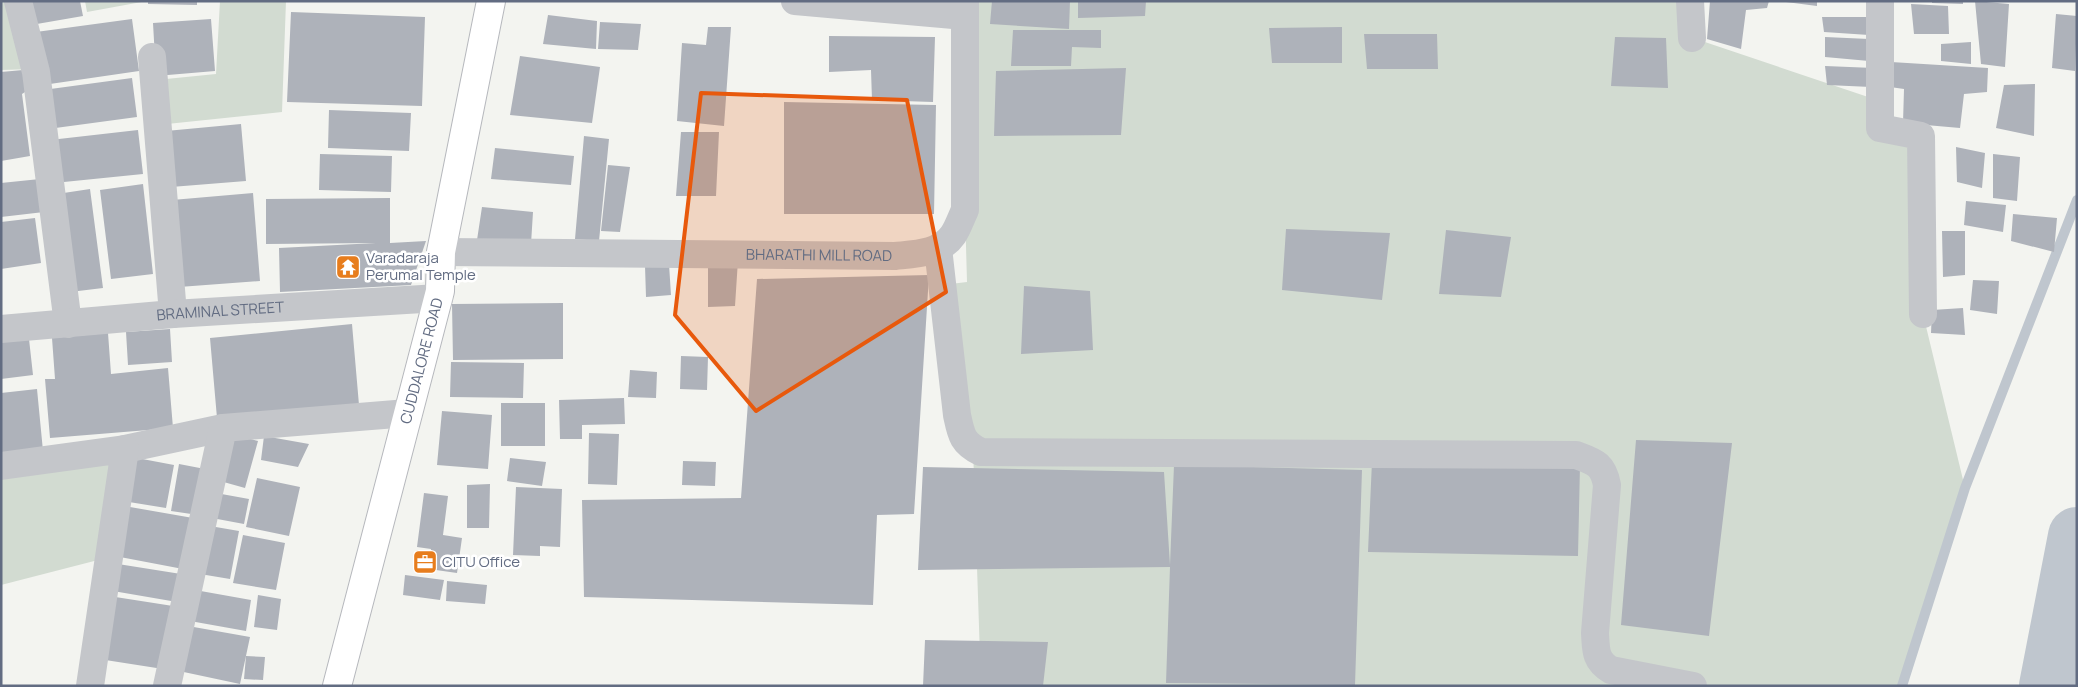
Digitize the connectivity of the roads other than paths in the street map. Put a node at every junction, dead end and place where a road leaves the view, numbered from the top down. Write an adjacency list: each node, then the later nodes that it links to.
1 (18, 1): 14 (street)
2 (492, 1): 10 (main road, CUDDALORE ROAD)
3 (796, 1): 6 (street)
4 (1690, 1): 7 (street)
5 (1880, 1): 13 (street)
6 (965, 8): 9 (street)
7 (1692, 38)
8 (152, 57): 12 (street)
9 (938, 248): 10 (street, BHARATHI MILL ROAD); 23 (street)
10 (441, 252): 11 (main road, CUDDALORE ROAD)
11 (439, 298): 12 (street, BRAMINAL STREET); 16 (main road, CUDDALORE ROAD)
12 (173, 314): 14 (street, BRAMINAL STREET)
13 (1923, 314)
14 (68, 324): 15 (street, BRAMINAL STREET)
15 (1, 329)
16 (408, 413): 17 (street); 22 (main road, CUDDALORE ROAD)
17 (222, 428): 18 (street); 21 (street)
18 (125, 449): 19 (street); 20 (street)
19 (1, 466)
20 (90, 686)
21 (167, 686)
22 (337, 686)
23 (1693, 686)

